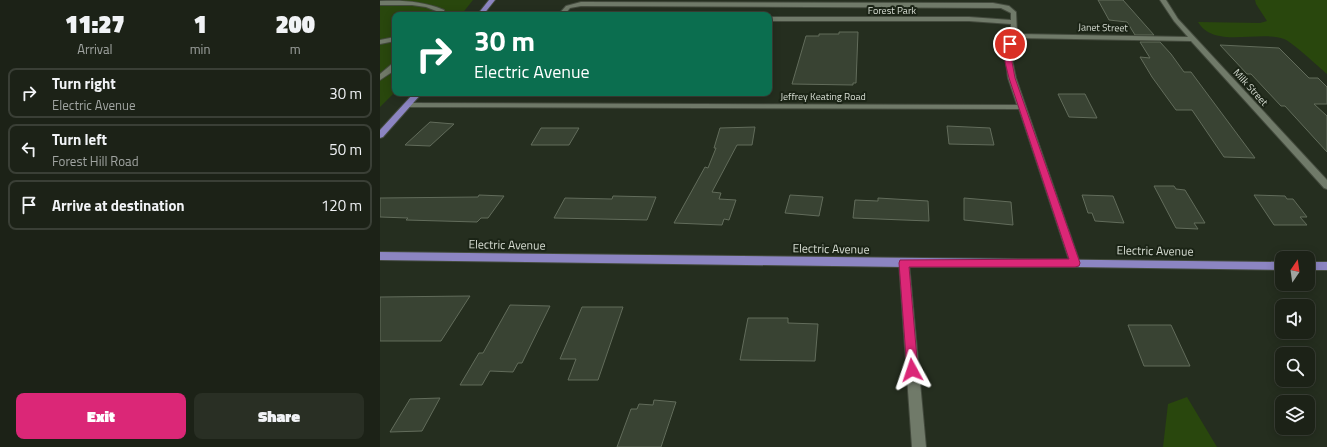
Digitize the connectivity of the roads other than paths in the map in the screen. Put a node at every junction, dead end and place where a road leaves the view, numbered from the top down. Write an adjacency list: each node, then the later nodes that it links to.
1 (430, 0): 6 (street)
2 (492, 0): 8 (main road)
3 (1163, 0): 13 (street, Milk Street)
4 (686, 2): 9 (street, Forest Park); 11 (street, Forest Park)
5 (380, 3): 6 (street)
6 (421, 4): 7 (street)
7 (442, 12)
8 (482, 12)
9 (564, 12)
10 (772, 19): 11 (street, Forest Park)
11 (1014, 22): 12 (street)
12 (1014, 36): 13 (street, Janet Street); 20 (street)
13 (1193, 38): 22 (street, Milk Street)
14 (392, 41): 15 (street)
15 (380, 42)
16 (392, 68): 17 (street)
17 (380, 78)
18 (416, 96): 19 (main road)
19 (408, 105): 20 (street, Jeffrey Keating Road); 21 (main road)
20 (1022, 107): 25 (street)
21 (380, 134)
22 (1327, 186)
23 (380, 256): 24 (main road, Electric Avenue)
24 (904, 263): 25 (main road, Electric Avenue); 29 (street)
25 (1075, 263): 26 (main road, Electric Avenue)
26 (1275, 266)
27 (1315, 266): 28 (main road)
28 (1327, 266)
29 (919, 447)

